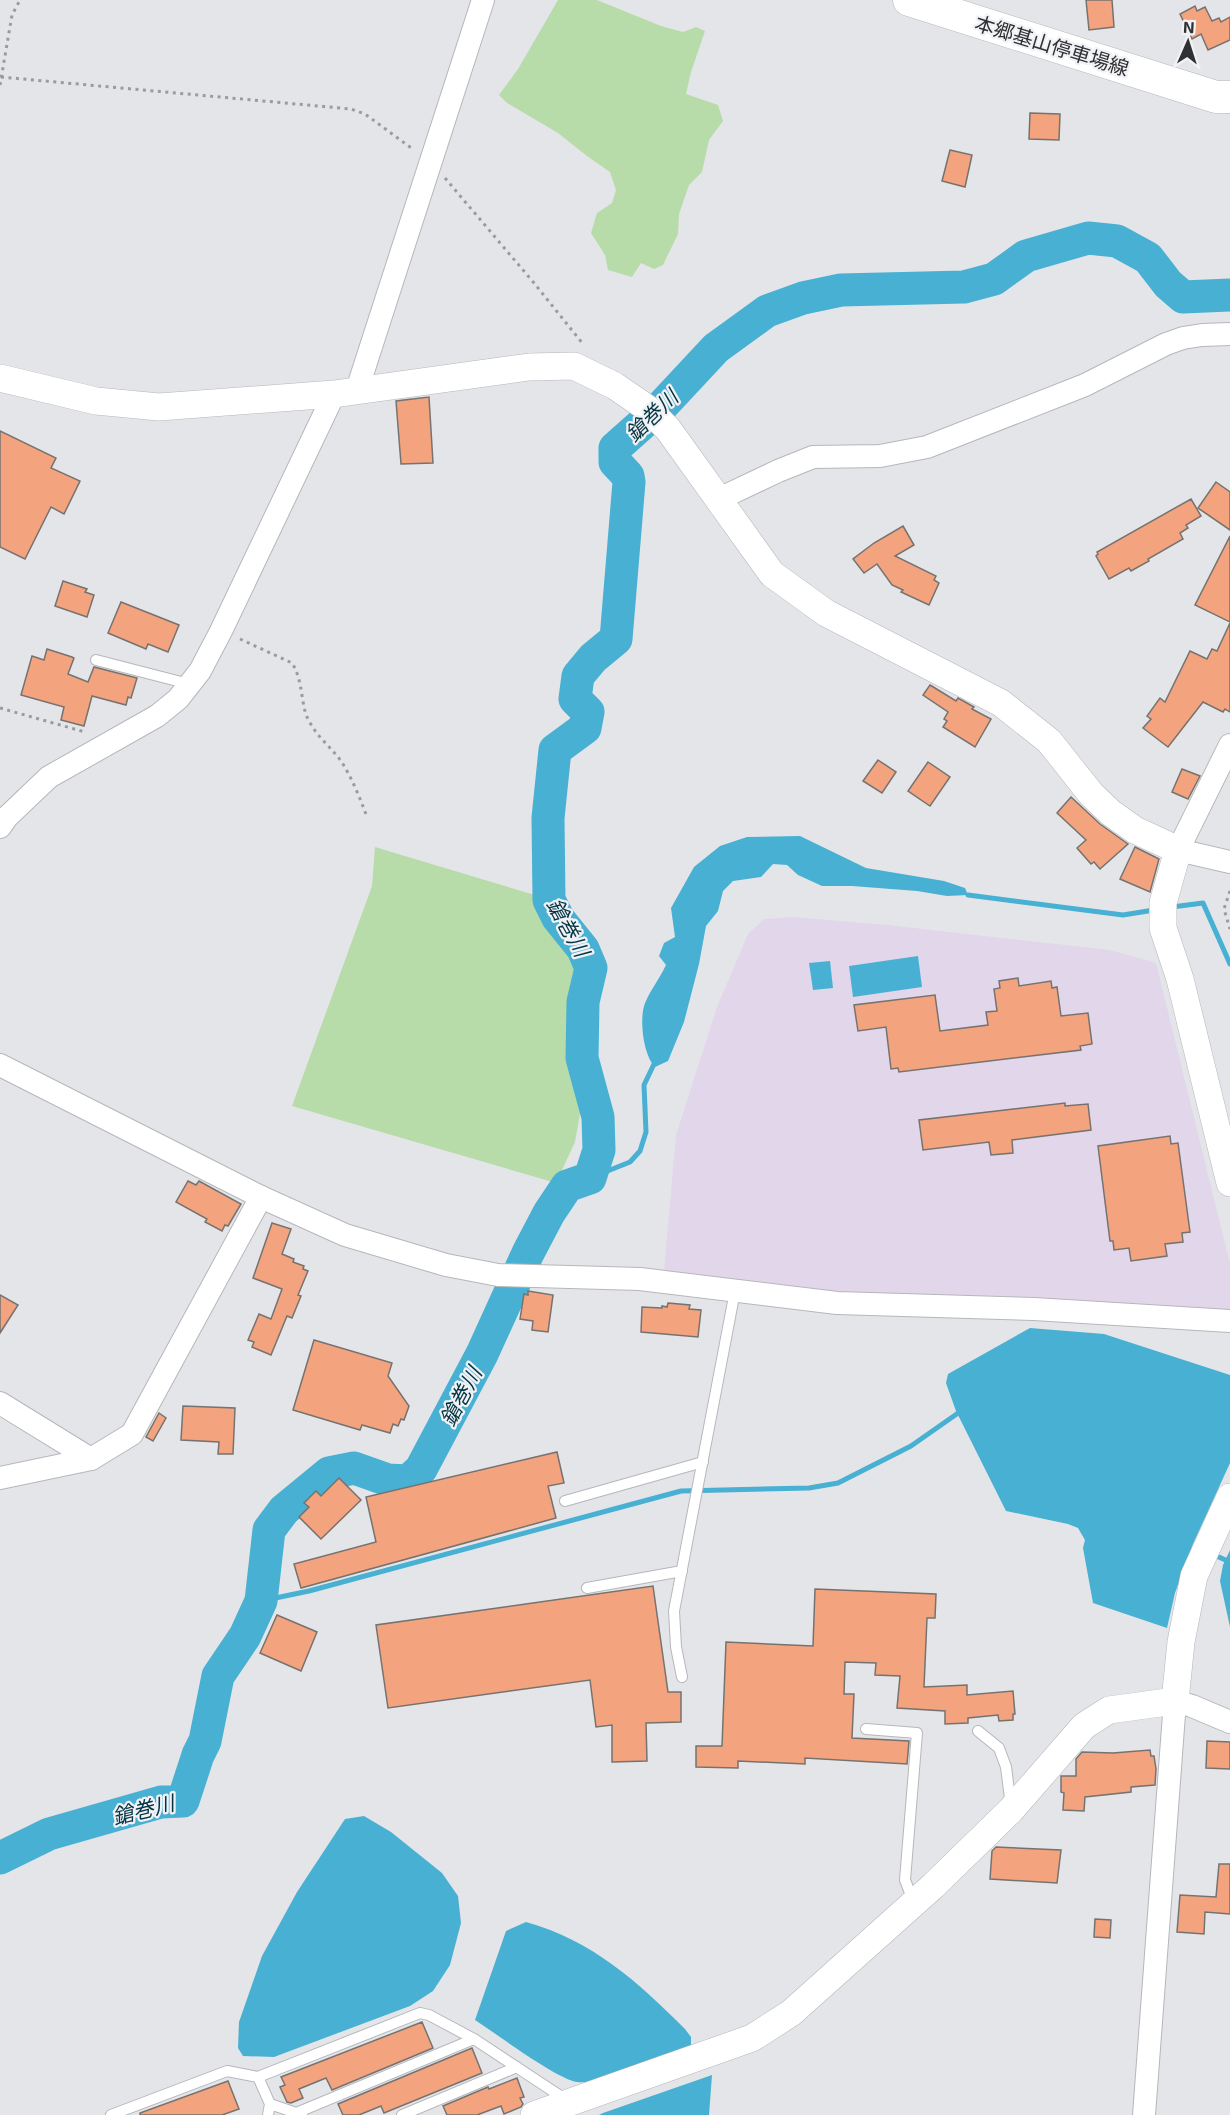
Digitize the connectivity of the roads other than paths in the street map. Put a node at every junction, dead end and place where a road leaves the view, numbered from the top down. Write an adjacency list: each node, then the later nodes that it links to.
1 (483, 0): 6 (street)
2 (909, 0): 3 (main road, 本郷基山停車場線)
3 (1230, 96)
4 (1230, 334): 7 (street)
5 (0, 378): 6 (street)
6 (345, 392): 7 (street); 9 (street)
7 (719, 499): 12 (street)
8 (96, 660): 9 (lane)
9 (189, 684): 11 (street)
10 (1230, 745): 12 (street)
11 (0, 827)
12 (1178, 850): 13 (street); 15 (street)
13 (1230, 862)
14 (0, 1065): 16 (street)
15 (1230, 1183)
16 (261, 1197): 17 (street); 20 (street)
17 (735, 1291): 18 (street); 21 (lane)
18 (1230, 1321)
19 (0, 1402): 20 (street)
20 (91, 1459): 22 (street)
21 (703, 1462): 24 (lane); 25 (lane)
22 (0, 1478)
23 (1230, 1497): 28 (street)
24 (565, 1501)
25 (682, 1571): 26 (lane); 27 (lane)
26 (587, 1588)
27 (682, 1677)
28 (1175, 1701): 29 (street); 32 (street); 43 (street)
29 (1230, 1722)
30 (866, 1729): 33 (lane)
31 (978, 1731): 32 (lane)
32 (1011, 1810): 33 (street)
33 (914, 1903): 37 (street)
34 (474, 2039): 35 (lane); 36 (lane); 39 (lane)
35 (517, 2067): 37 (lane); 41 (lane)
36 (258, 2077): 38 (lane); 40 (lane)
37 (570, 2102): 42 (street)
38 (269, 2110): 39 (lane)
39 (299, 2114)
40 (111, 2115)
41 (402, 2115)
42 (534, 2115)
43 (1144, 2115)

